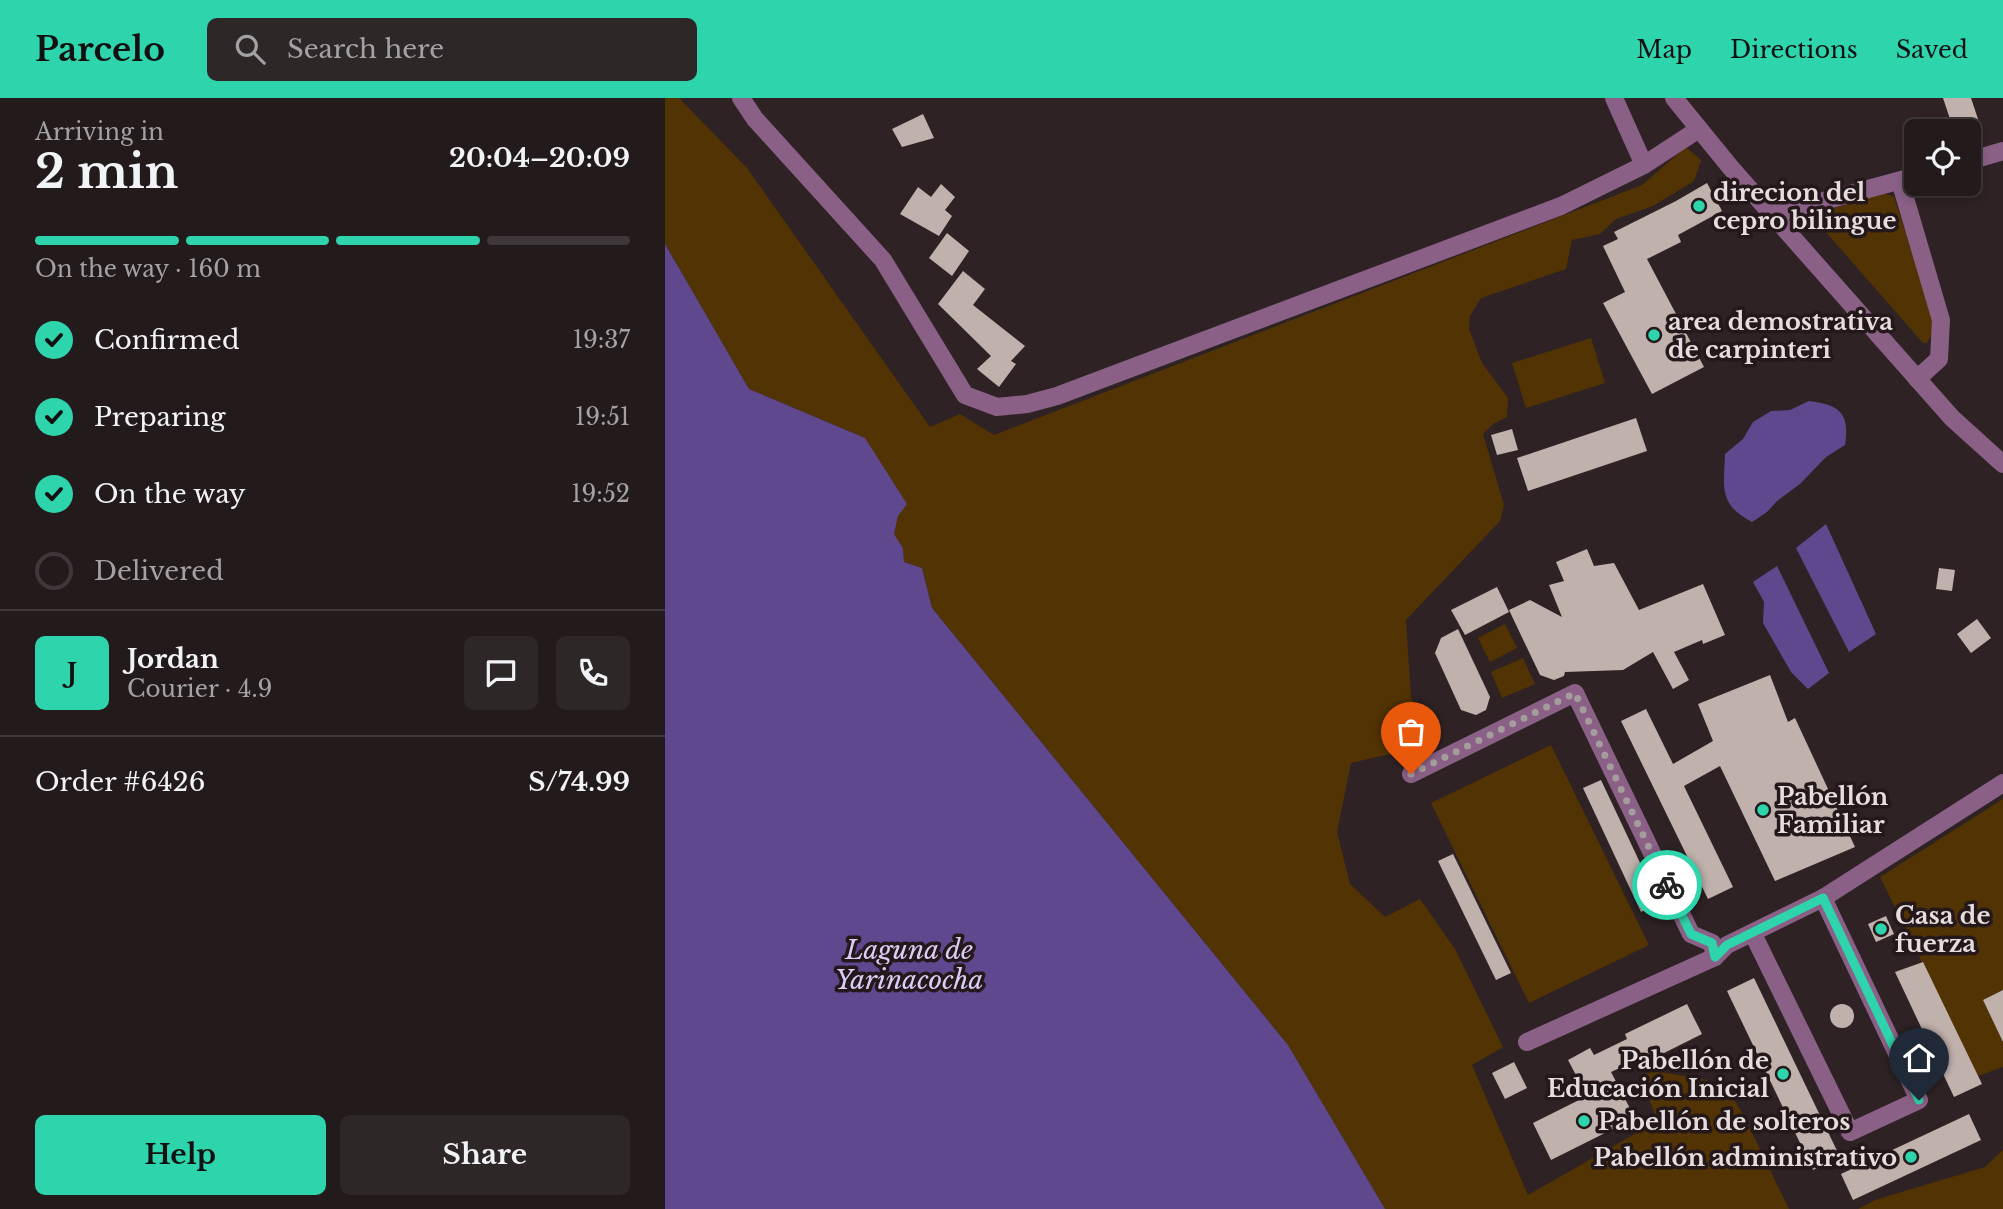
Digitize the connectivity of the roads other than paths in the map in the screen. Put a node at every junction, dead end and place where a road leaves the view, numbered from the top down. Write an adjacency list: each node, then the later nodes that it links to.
1 (741, 98): 7 (street)
2 (1614, 98): 7 (street)
3 (1674, 98): 4 (street)
4 (1699, 129): 7 (street); 10 (street)
5 (2003, 151): 6 (street)
6 (1981, 157)
7 (1644, 165)
8 (1904, 180): 10 (street)
9 (1912, 196): 11 (street)
10 (1772, 215): 11 (street)
11 (1917, 379): 12 (street)
12 (2003, 464)
13 (1411, 774): 17 (street)
14 (2003, 783): 15 (street)
15 (1823, 898): 16 (street); 16 (street)
16 (1753, 934): 17 (street)
17 (1715, 957): 18 (street)
18 (1527, 1042)

